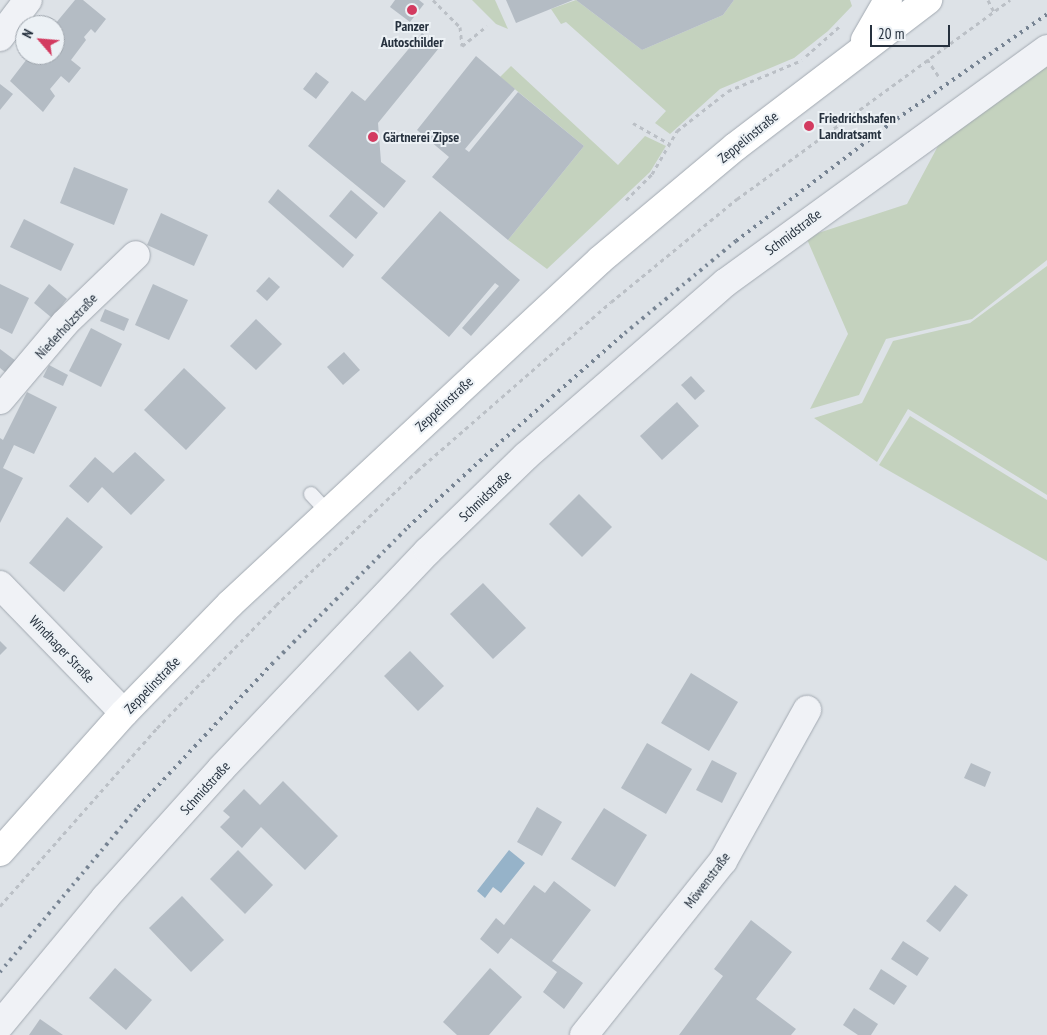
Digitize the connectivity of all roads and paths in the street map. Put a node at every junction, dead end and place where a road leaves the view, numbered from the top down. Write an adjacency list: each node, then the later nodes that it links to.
1 (28, 0): 9 (street)
2 (433, 0): 8 (path)
3 (888, 0): 11 (main road)
4 (928, 0): 11 (main road, Zeppelinstraße)
5 (988, 0): 7 (path)
6 (1010, 0): 7 (path)
7 (994, 12): 12 (path)
8 (487, 26)
9 (0, 37)
10 (1047, 49): 23 (street, Schmidstraße)
11 (859, 50): 20 (main road, Zeppelinstraße)
12 (926, 59): 13 (path); 22 (path)
13 (940, 78)
14 (633, 123): 15 (path)
15 (670, 144)
16 (136, 254): 17 (street, Niederholzstraße)
17 (0, 400)
18 (0, 585): 20 (street, Windhager Straße)
19 (807, 710): 24 (street, Möwenstraße)
20 (124, 714): 21 (main road, Zeppelinstraße)
21 (0, 852)
22 (0, 906)
23 (0, 1025)
24 (584, 1035)

